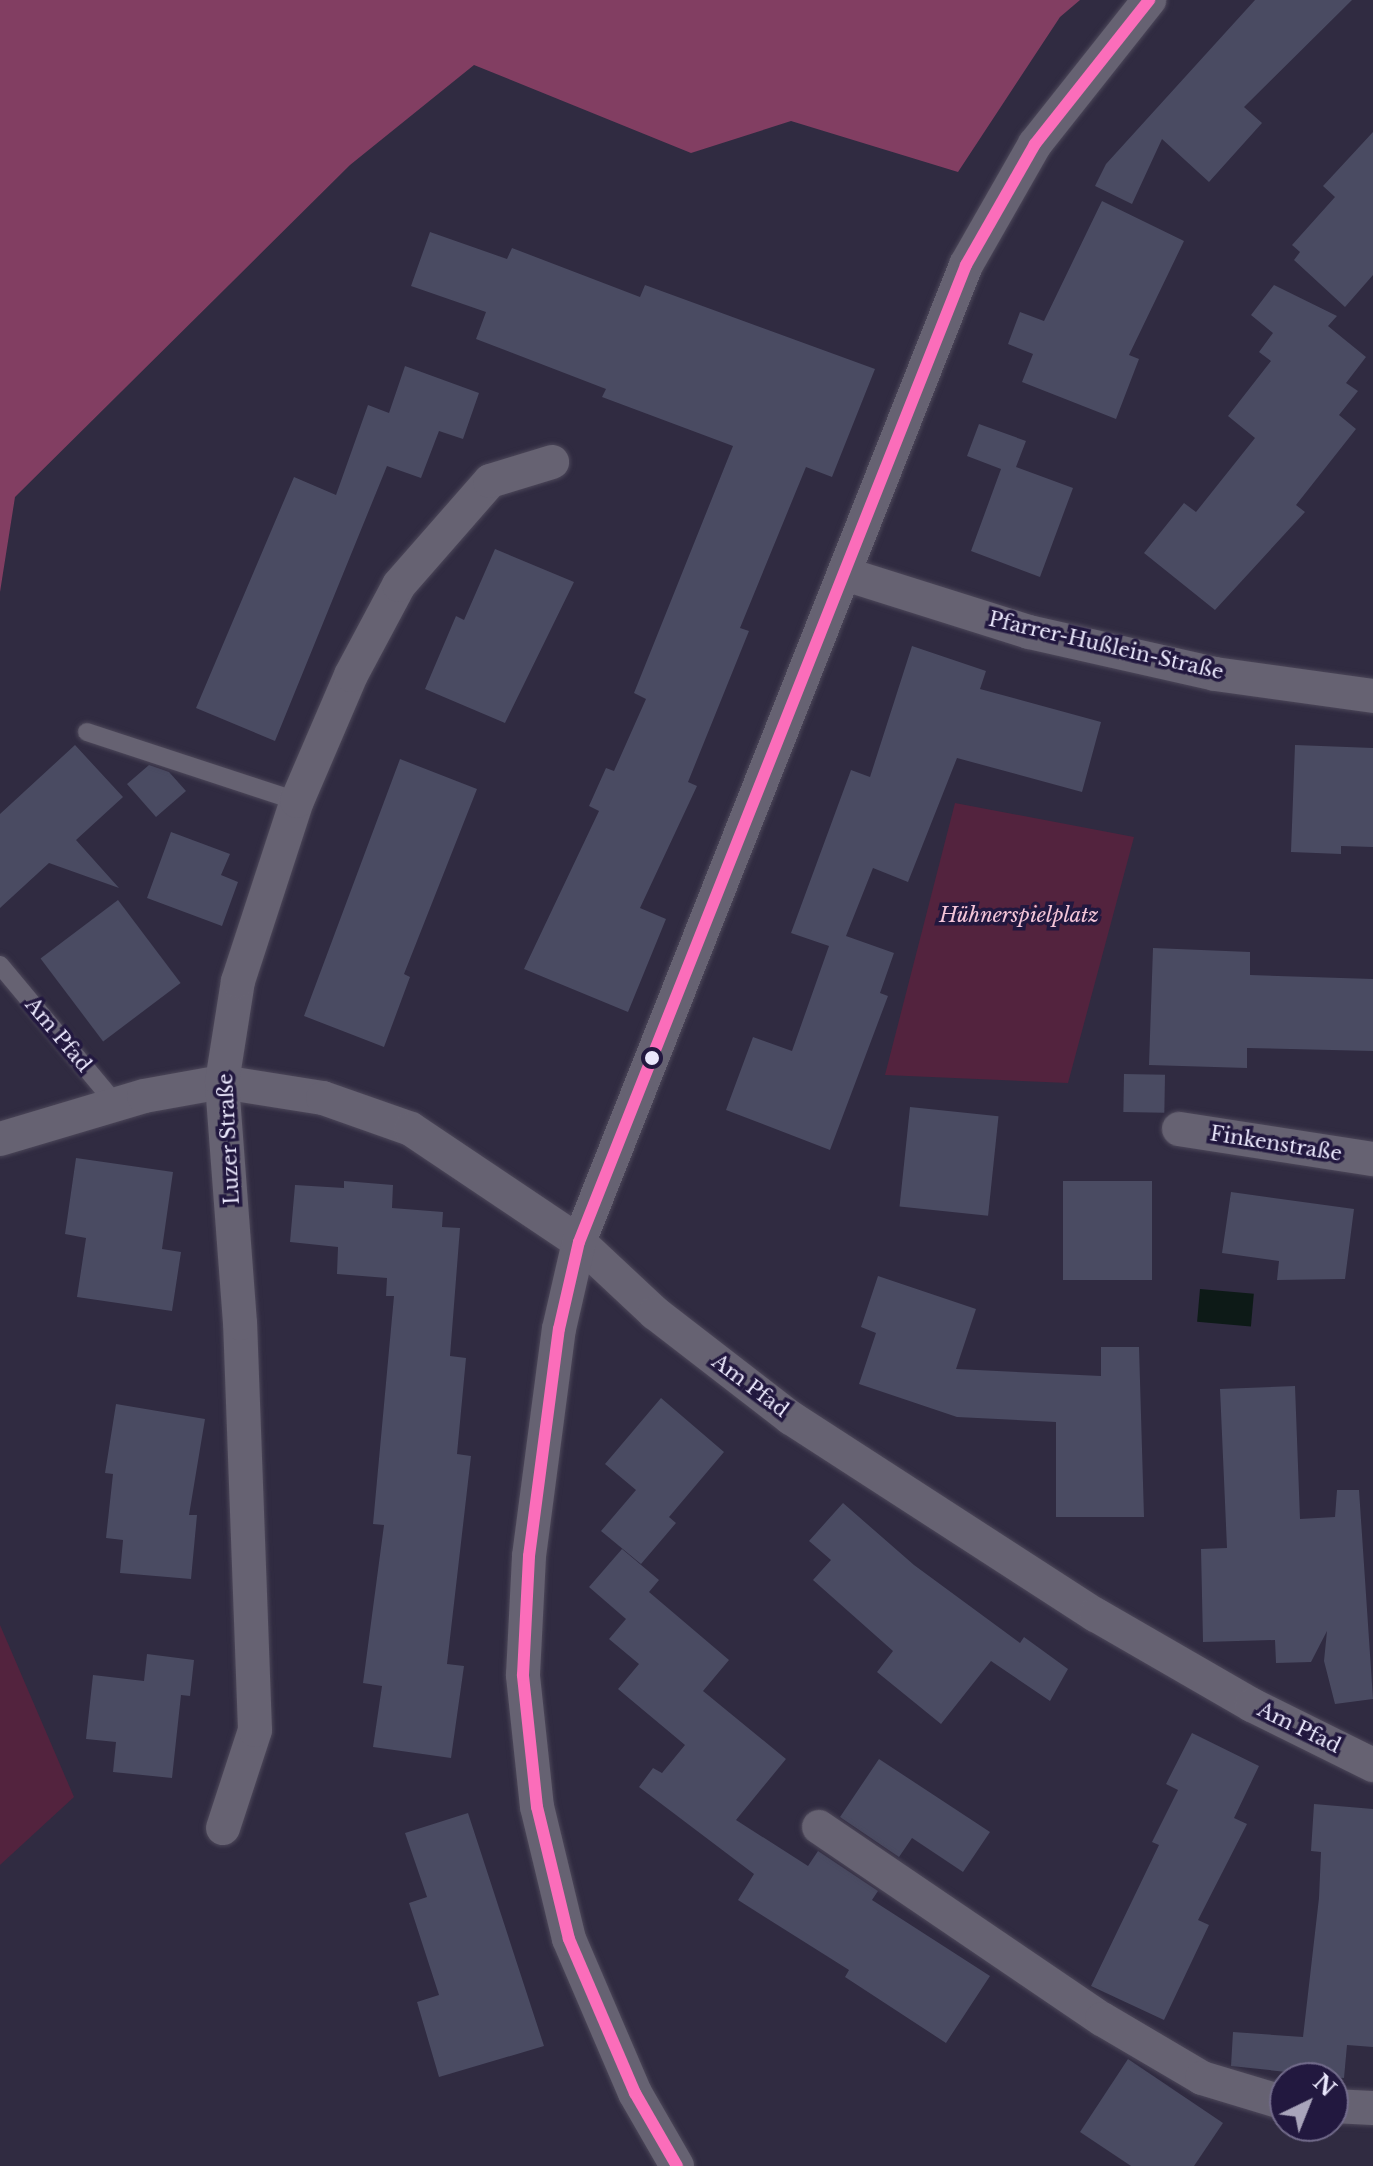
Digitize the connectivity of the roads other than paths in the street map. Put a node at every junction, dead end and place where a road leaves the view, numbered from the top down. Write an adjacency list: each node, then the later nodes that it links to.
1 (1149, 0): 3 (street)
2 (552, 462): 6 (street, Luzer Straße)
3 (845, 574): 4 (street, Pfarrer-Hußlein-Straße); 13 (street)
4 (1373, 696)
5 (87, 732): 6 (lane)
6 (297, 801): 8 (street, Luzer Straße)
7 (0, 965): 9 (lane, Am Pfad)
8 (222, 1082): 9 (street, Am Pfad); 13 (street, Am Pfad); 16 (street, Luzer Straße)
9 (116, 1104): 11 (street, Am Pfad)
10 (1179, 1129): 12 (street, Finkenstraße)
11 (0, 1139)
12 (1373, 1159)
13 (579, 1242): 14 (street, Am Pfad); 20 (street)
14 (1373, 1765)
15 (819, 1827): 17 (street)
16 (223, 1828)
17 (1269, 2098)
18 (1349, 2107): 19 (street)
19 (1373, 2108)
20 (677, 2166)

